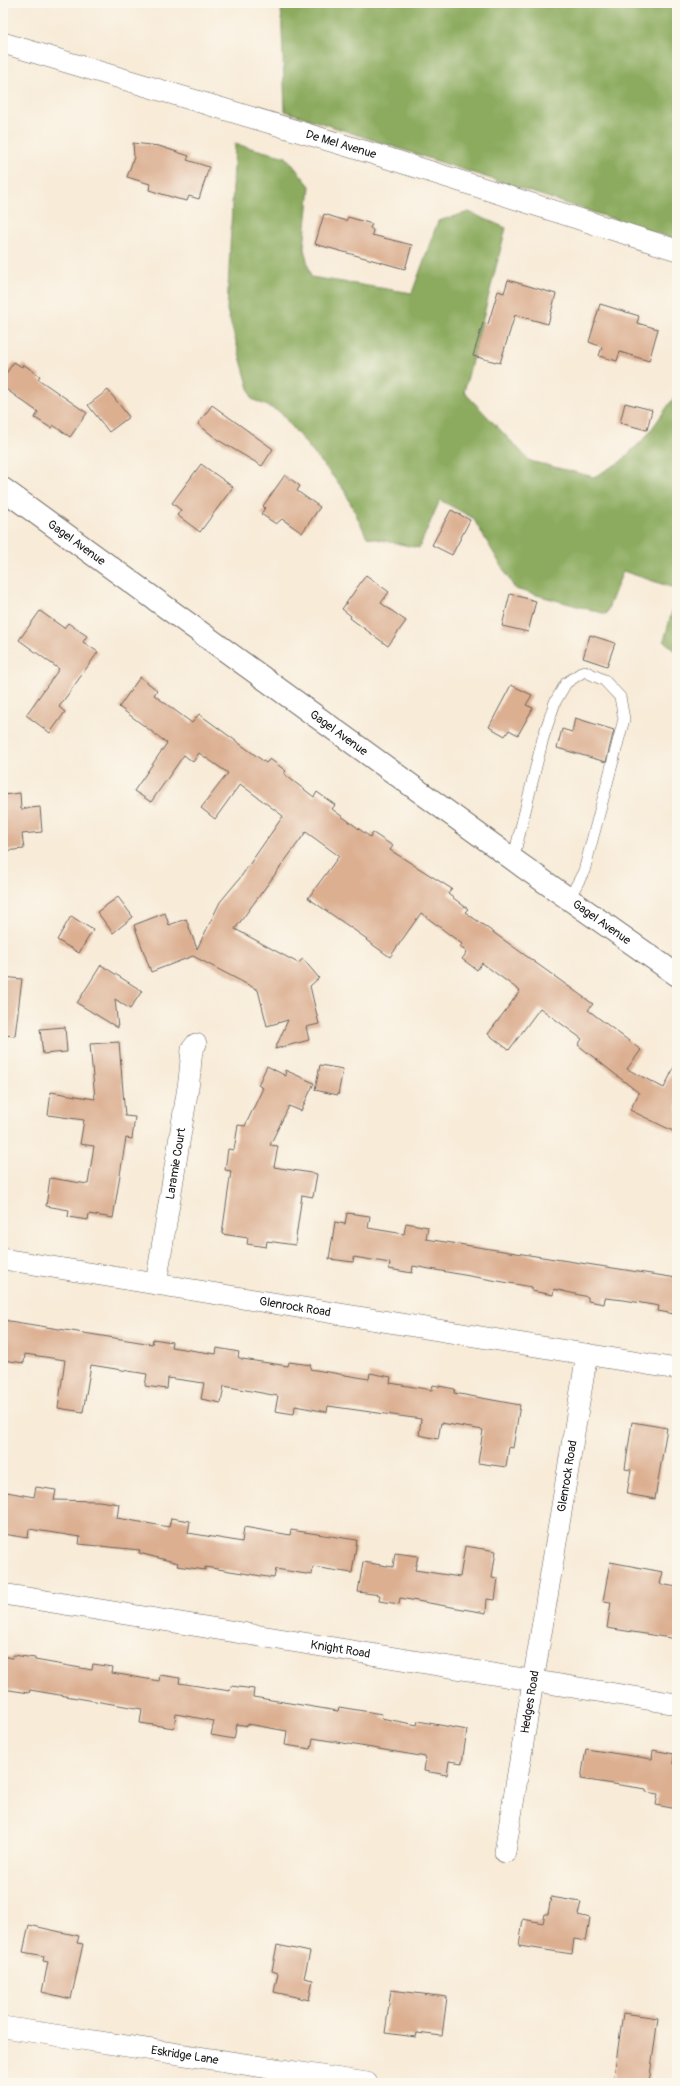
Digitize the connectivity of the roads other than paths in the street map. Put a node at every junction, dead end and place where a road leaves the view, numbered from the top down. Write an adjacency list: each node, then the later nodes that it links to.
1 (3, 43): 2 (street, De Mel Avenue)
2 (677, 250)
3 (3, 489): 4 (street, Gagel Avenue)
4 (513, 860): 5 (street, Gagel Avenue); 5 (lane)
5 (569, 900): 6 (street, Gagel Avenue)
6 (677, 975)
7 (196, 1044): 9 (street, Laramie Court)
8 (3, 1259): 9 (street, Glenrock Road)
9 (156, 1284): 10 (street, Glenrock Road)
10 (587, 1354): 11 (street, Glenrock Road); 12 (street, Glenrock Road)
11 (677, 1369)
12 (555, 1551): 14 (street, Hedges Road)
13 (3, 1594): 14 (street, Knight Road)
14 (534, 1680): 15 (street, Knight Road); 16 (street, Hedges Road)
15 (677, 1704)
16 (505, 1852)
17 (3, 2028): 18 (street, Eskridge Lane)
18 (367, 2083)

